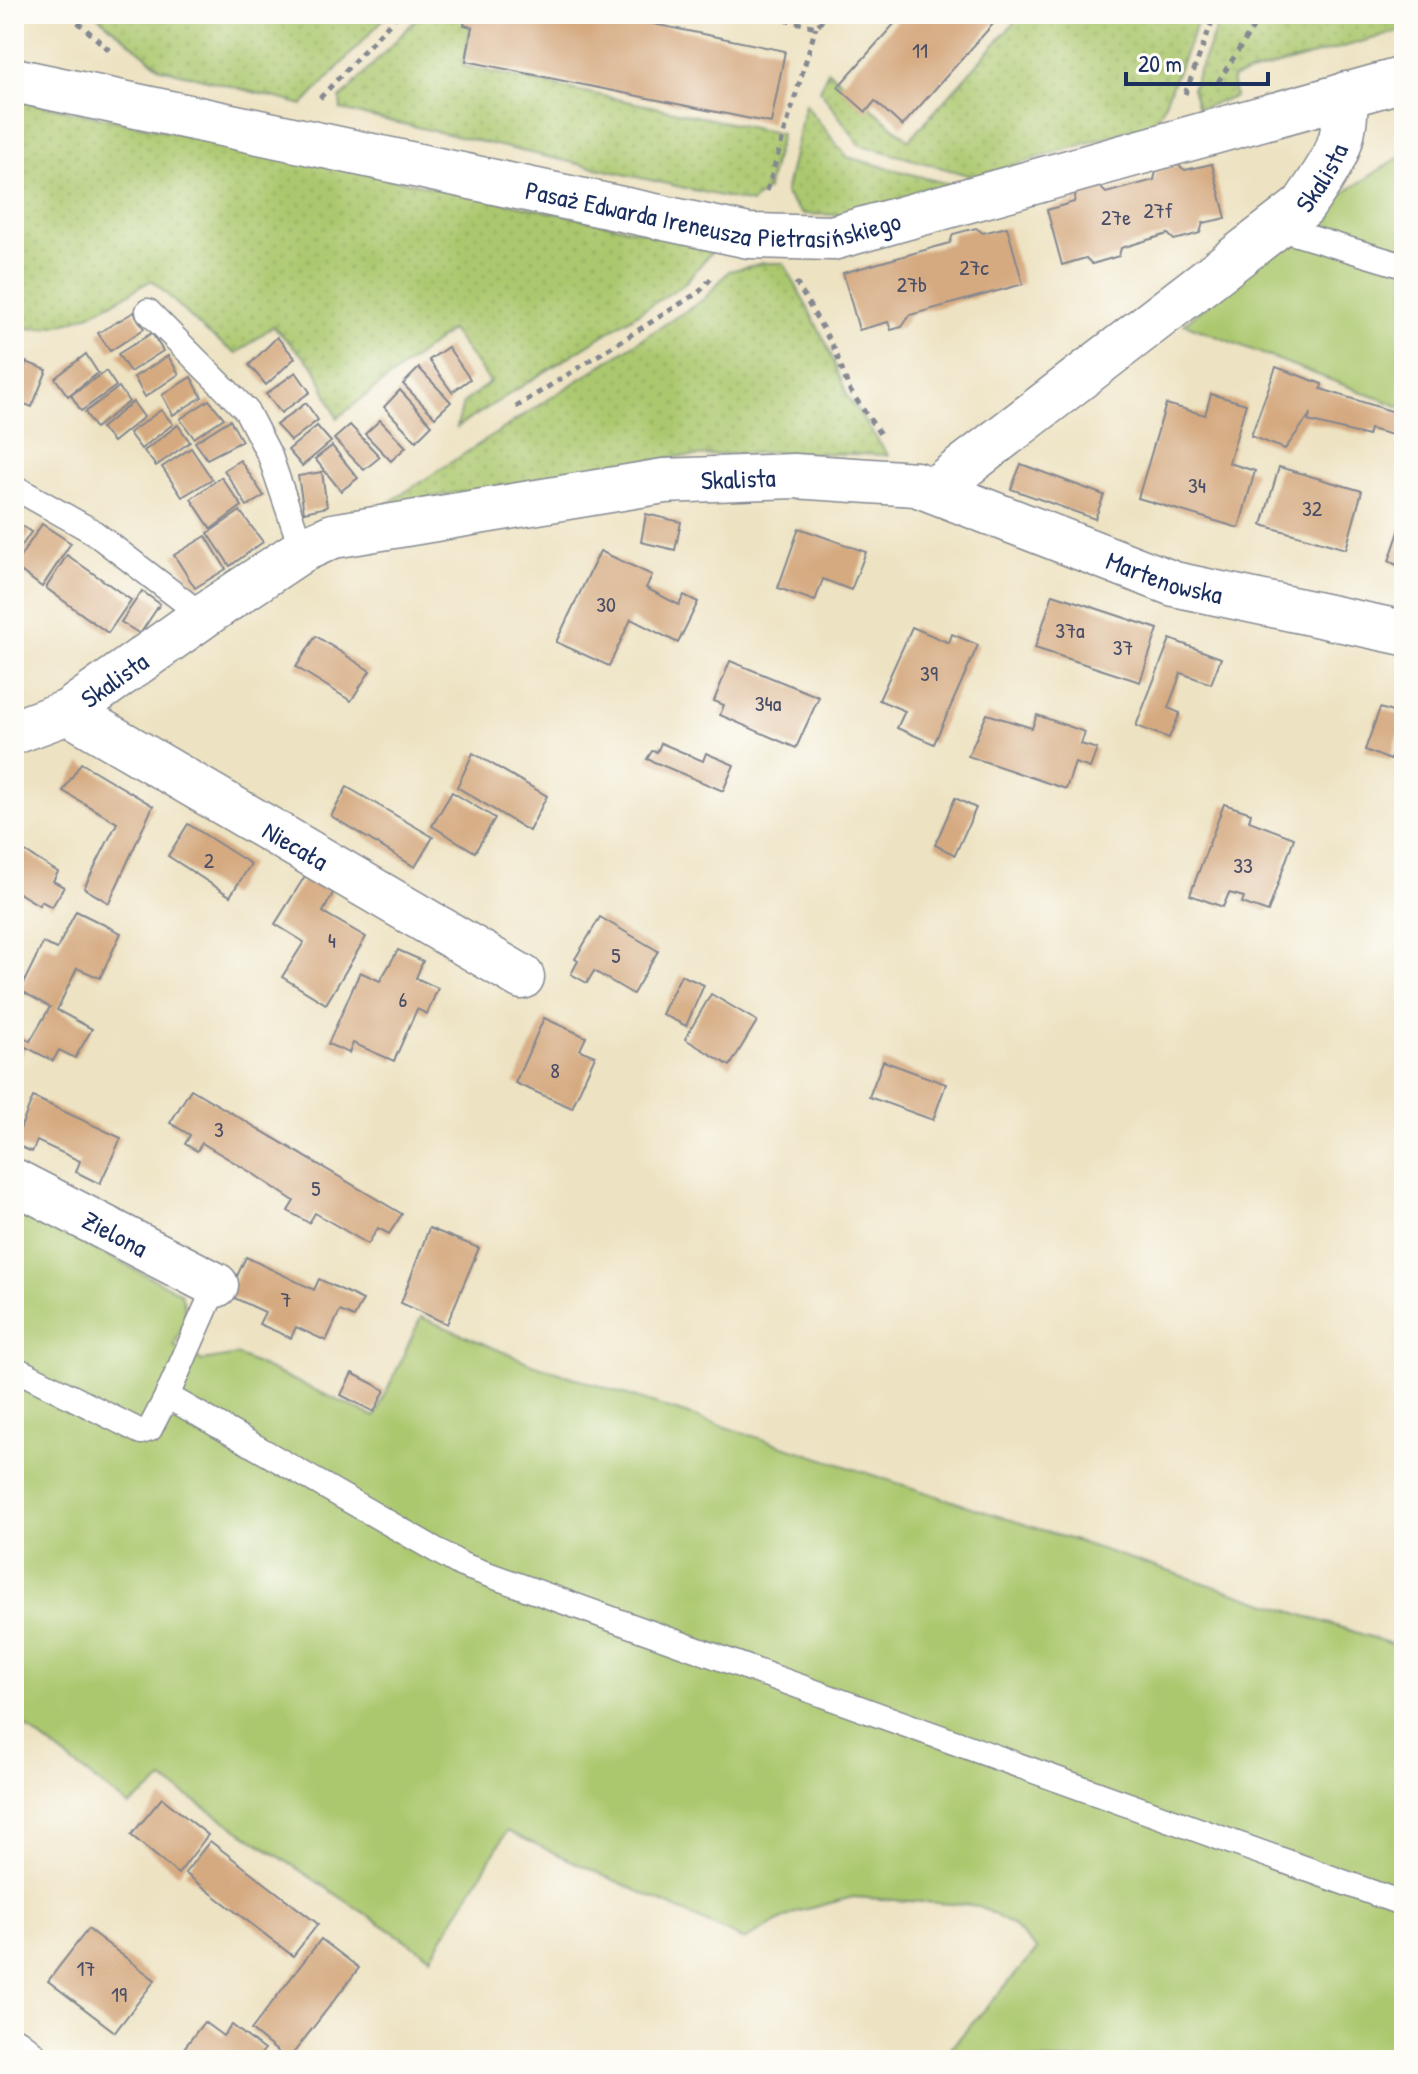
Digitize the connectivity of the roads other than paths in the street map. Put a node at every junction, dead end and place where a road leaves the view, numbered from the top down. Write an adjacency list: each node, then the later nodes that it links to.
1 (1404, 79): 3 (street, Pasaż Edwarda Ireneusza Pietrasińskiego)
2 (14, 80): 3 (street, Pasaż Edwarda Ireneusza Pietrasińskiego)
3 (1346, 94): 4 (street, Skalista)
4 (1274, 227): 5 (lane); 8 (street, Skalista)
5 (1404, 266)
6 (148, 311): 9 (lane)
7 (14, 487): 10 (lane)
8 (935, 489): 9 (street, Skalista); 11 (street, Martenowska)
9 (302, 550): 10 (street, Skalista)
10 (203, 616): 12 (street, Skalista)
11 (1404, 633)
12 (68, 712): 13 (street, Skalista); 14 (street, Niecała)
13 (14, 732)
14 (522, 977)
15 (14, 1181): 16 (street, Zielona)
16 (216, 1285): 18 (lane)
17 (14, 1368): 18 (lane)
18 (167, 1396): 19 (lane)
19 (1404, 1904)
20 (14, 2050): 21 (street)
21 (26, 2060)

